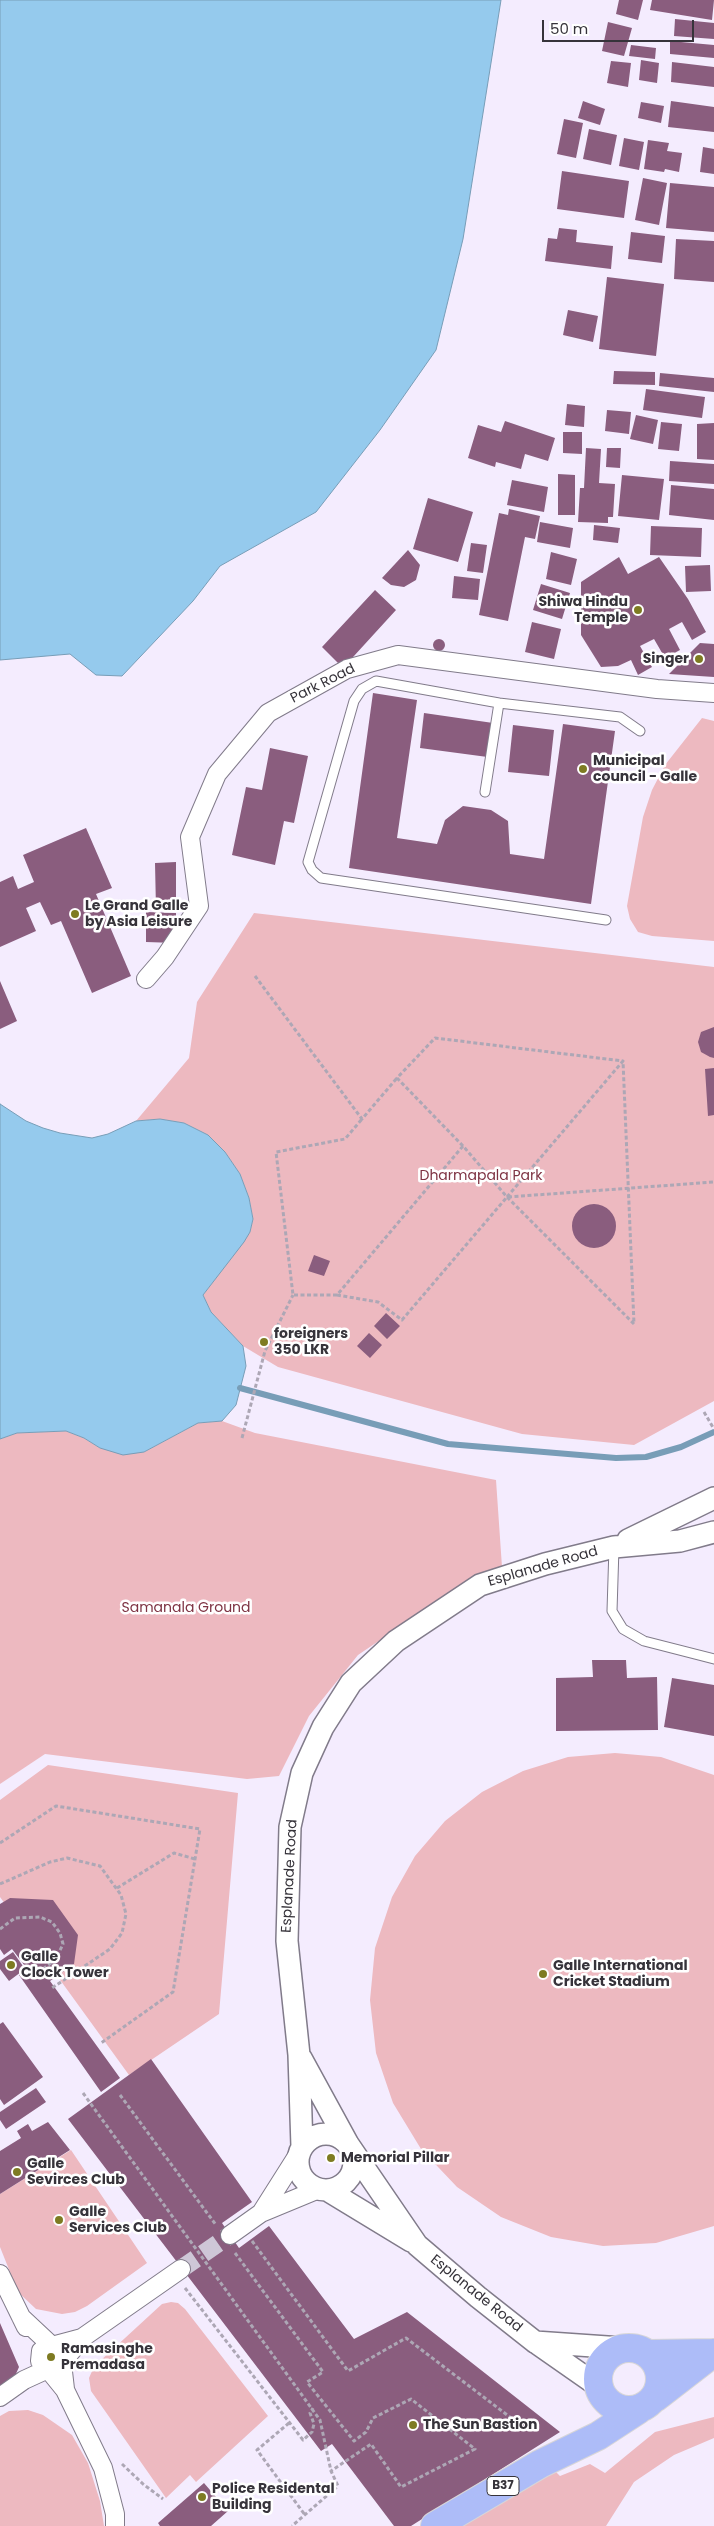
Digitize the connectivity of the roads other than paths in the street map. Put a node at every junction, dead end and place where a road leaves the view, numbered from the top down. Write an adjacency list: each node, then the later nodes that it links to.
1 (714, 693): 6 (street, Park Road)
2 (500, 703): 3 (lane); 4 (lane); 5 (lane)
3 (640, 731)
4 (485, 792)
5 (606, 920)
6 (146, 979)
7 (714, 1498): 9 (street, Esplanade Road)
8 (714, 1532): 9 (street, Esplanade Road)
9 (614, 1547): 10 (lane); 11 (street, Esplanade Road)
10 (714, 1659)
11 (299, 2055): 12 (street, Esplanade Road); 13 (street, Esplanade Road)
12 (348, 2144): 13 (street); 14 (street); 17 (street, Esplanade Road)
13 (301, 2150): 14 (street); 15 (street)
14 (323, 2190): 15 (street); 17 (street, Esplanade Road)
15 (261, 2213): 16 (street)
16 (230, 2234)
17 (417, 2245): 20 (street, Esplanade Road)
18 (178, 2271): 23 (street)
19 (0, 2274): 23 (street)
20 (535, 2342): 21 (street, Esplanade Road); 24 (street, Esplanade Road)
21 (635, 2351): 22 (main road, Esplanade Road / B37); 24 (main road); 26 (main road)
22 (714, 2353): 26 (main road, Esplanade Road / B37)
23 (50, 2358): 25 (street); 28 (street)
24 (601, 2391): 26 (main road); 27 (main road)
25 (0, 2397)
26 (647, 2404): 27 (main road, B37)
27 (572, 2448): 29 (main road, B37)
28 (115, 2526)
29 (435, 2526)

